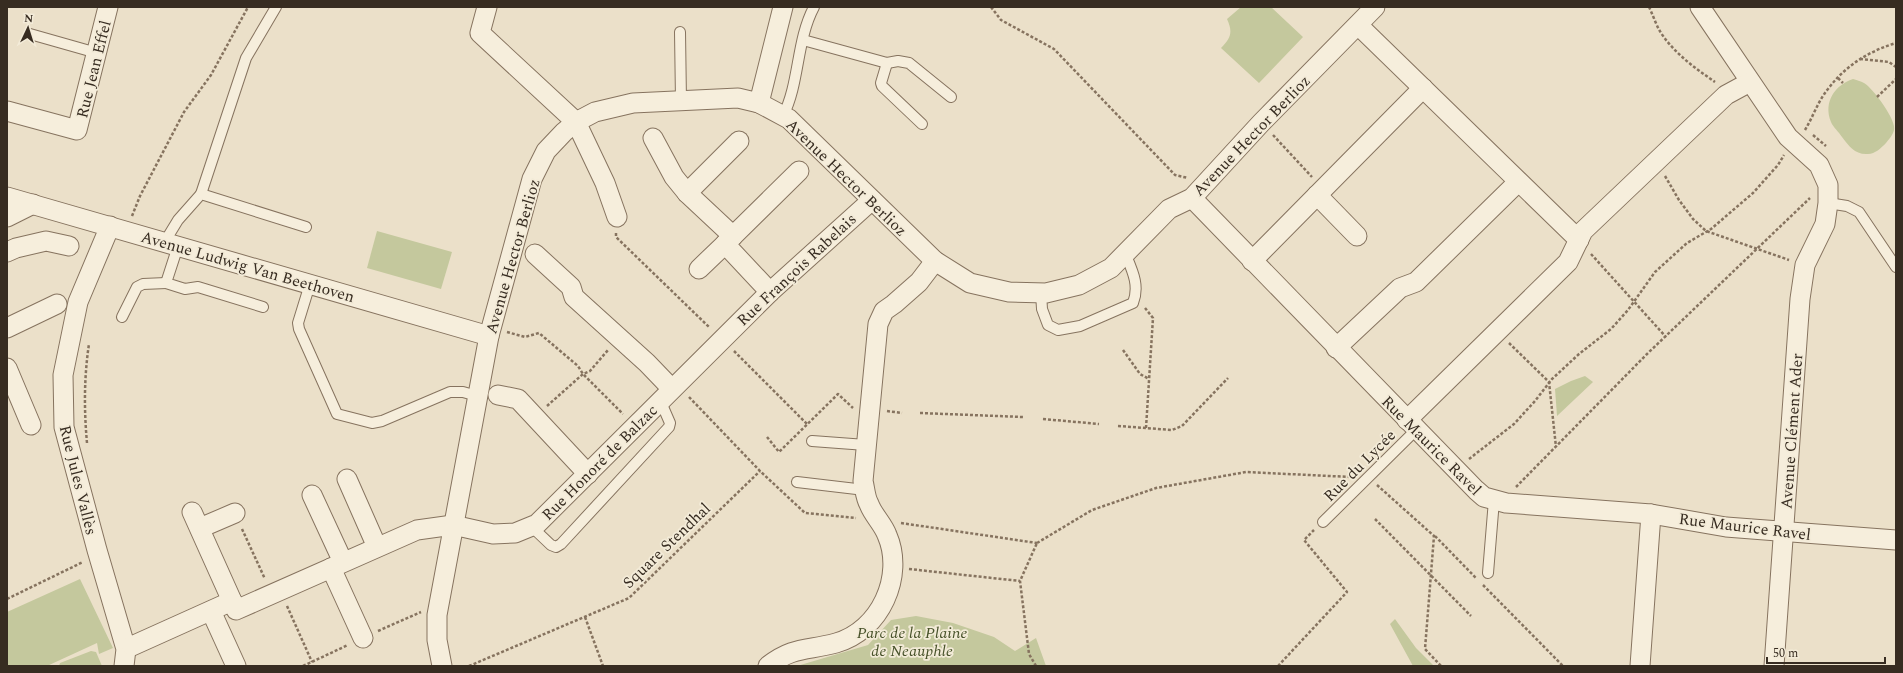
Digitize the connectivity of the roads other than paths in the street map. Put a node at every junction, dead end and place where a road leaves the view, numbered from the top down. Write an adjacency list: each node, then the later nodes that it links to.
1 (108, 7): 12 (street, Rue Jean Effel)
2 (276, 7): 29 (lane)
3 (488, 7): 21 (street)
4 (783, 7): 18 (street)
5 (814, 7): 11 (lane)
6 (1375, 7): 8 (street, Avenue Hector Berlioz)
7 (1700, 7): 14 (street, Avenue Clément Ader)
8 (1358, 25): 15 (street); 31 (street, Avenue Hector Berlioz)
9 (680, 32): 17 (lane)
10 (30, 34): 12 (lane)
11 (803, 40): 13 (lane); 20 (lane)
12 (97, 53): 19 (street, Rue Jean Effel)
13 (887, 63): 16 (lane); 22 (lane)
14 (1743, 86): 32 (street, Avenue Clément Ader); 41 (street)
15 (1423, 88): 28 (street); 41 (street)
16 (952, 97)
17 (681, 101): 18 (street, Avenue Hector Berlioz); 21 (street, Avenue Hector Berlioz)
18 (759, 103): 20 (street, Avenue Hector Berlioz)
19 (7, 111)
20 (783, 116): 33 (street, Avenue Hector Berlioz)
21 (576, 122): 36 (street); 59 (street, Avenue Hector Berlioz)
22 (922, 124)
23 (653, 138): 27 (street)
24 (739, 141): 27 (street)
25 (799, 171): 40 (street)
26 (1515, 185): 61 (street)
27 (687, 192): 40 (street)
28 (1320, 192): 39 (street); 47 (street)
29 (201, 194): 37 (lane); 42 (lane)
30 (7, 197): 34 (street, Avenue Ludwig Van Beethoven)
31 (1192, 198): 45 (street, Avenue Hector Berlioz); 47 (street, Rue Maurice Ravel)
32 (1821, 198): 49 (lane); 81 (street, Avenue Clément Ader)
33 (872, 200): 48 (street, Avenue Hector Berlioz); 53 (street, Rue François Rabelais)
34 (33, 204): 35 (street); 38 (street, Avenue Ludwig Van Beethoven)
35 (7, 217)
36 (617, 217)
37 (306, 227)
38 (118, 229): 42 (street, Avenue Ludwig Van Beethoven); 90 (street, Rue Jules Vallès)
39 (1357, 236)
40 (729, 240): 50 (street); 53 (street)
41 (1578, 240): 67 (street)
42 (171, 244): 51 (lane); 52 (street, Avenue Ludwig Van Beethoven)
43 (69, 246): 44 (street)
44 (7, 252)
45 (1125, 253): 54 (street, Avenue Hector Berlioz); 54 (lane)
46 (535, 254): 63 (street)
47 (1252, 260): 61 (street, Rue Maurice Ravel)
48 (935, 261): 54 (street, Avenue Hector Berlioz); 69 (street)
49 (1896, 267)
50 (699, 269)
51 (166, 283): 56 (lane); 57 (lane)
52 (310, 284): 59 (street, Avenue Ludwig Van Beethoven); 64 (lane)
53 (770, 292): 60 (street, Rue François Rabelais)
54 (1041, 293)
55 (56, 304): 58 (street)
56 (263, 307)
57 (122, 317)
58 (7, 328)
59 (490, 332): 64 (street, Avenue Hector Berlioz)
60 (722, 339): 63 (street, Rue Honoré de Balzac)
61 (1336, 348): 67 (street, Rue Maurice Ravel)
62 (7, 368): 66 (street)
63 (670, 391): 70 (street, Rue Honoré de Balzac); 80 (lane)
64 (477, 396): 79 (street, Avenue Hector Berlioz)
65 (498, 396): 70 (street)
66 (31, 424)
67 (1411, 425): 75 (street, Rue Maurice Ravel); 78 (lane, Rue du Lycée)
68 (812, 441): 69 (lane)
69 (866, 445): 73 (street)
70 (588, 474): 80 (street, Rue Honoré de Balzac)
71 (347, 479): 83 (street)
72 (798, 482): 73 (lane)
73 (865, 490): 93 (street)
74 (312, 495): 84 (street)
75 (1500, 502): 77 (street, Rue Maurice Ravel); 85 (lane)
76 (235, 513): 86 (street)
77 (1652, 514): 81 (street, Rue Maurice Ravel); 94 (street)
78 (1323, 522)
79 (454, 525): 80 (street, Rue Honoré de Balzac); 83 (street); 92 (street, Avenue Hector Berlioz)
80 (531, 526)
81 (1784, 532): 82 (street, Rue Maurice Ravel); 95 (street, Avenue Clément Ader)
82 (1896, 540)
83 (378, 547): 84 (street)
84 (337, 565): 86 (street); 88 (street)
85 (1488, 573)
86 (232, 601): 87 (street)
87 (210, 611): 89 (street); 91 (street)
88 (363, 638)
89 (132, 646)
90 (124, 666)
91 (236, 666)
92 (442, 666)
93 (768, 666)
94 (1640, 666)
95 (1774, 666)

